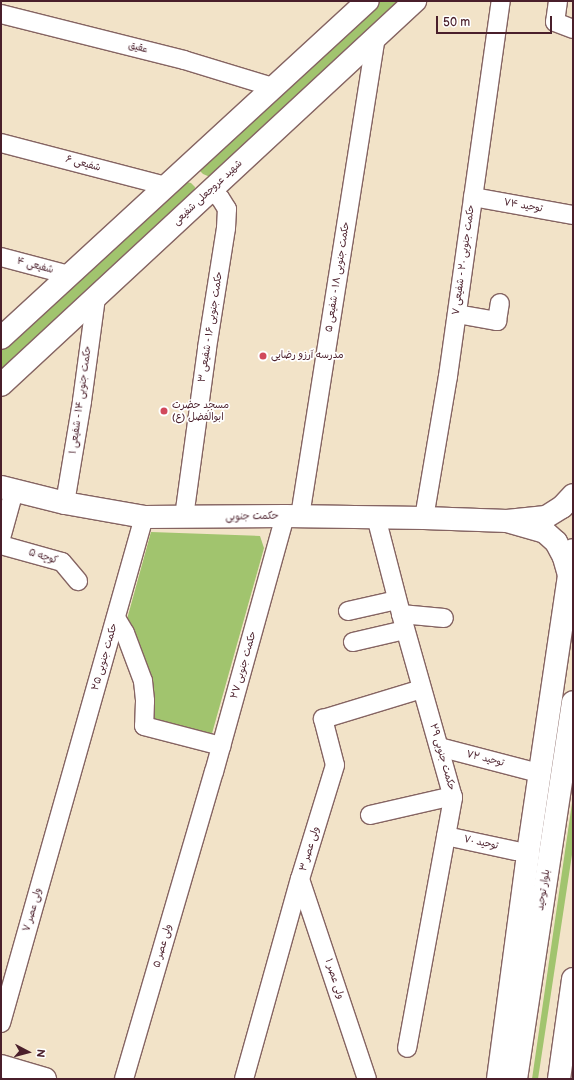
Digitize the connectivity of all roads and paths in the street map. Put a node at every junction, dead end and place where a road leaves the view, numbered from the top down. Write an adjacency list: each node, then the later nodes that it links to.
1 (368, 1): 8 (street)
2 (415, 1): 7 (street, شهید عروجعلی شفیعی)
3 (501, 1): 13 (street, حکمت جنوبی ۲۰ - شفیعی ۷)
4 (558, 1): 6 (street)
5 (1, 14): 8 (street, عقیق)
6 (573, 29)
7 (376, 37): 12 (street, شهید عروجعلی شفیعی); 25 (street, حکمت جنوبی ۱۸ - شفیعی ۵)
8 (274, 87): 10 (street)
9 (1, 143): 11 (street, شفیعی ۶)
10 (186, 167): 11 (street); 12 (street)
11 (166, 186): 16 (street)
12 (210, 191): 17 (street, شهید عروجعلی شفیعی); 26 (street, حکمت جنوبی ۱۶ - شفیعی ۳)
13 (473, 197): 14 (street, توحید ۷۴); 19 (street, حکمت جنوبی ۲۰ - شفیعی ۷)
14 (573, 215)
15 (1, 257): 16 (street, شفیعی ۴)
16 (69, 275): 20 (street)
17 (96, 297): 21 (street, شهید عروجعلی شفیعی); 24 (street, حکمت جنوبی ۱۴ - شفیعی ۱)
18 (500, 303): 19 (street)
19 (457, 314): 29 (street, حکمت جنوبی ۲۰ - شفیعی ۷)
20 (5, 329)
21 (1, 385)
22 (8, 489): 24 (street, حکمت جنوبی); 31 (street)
23 (573, 495): 30 (street)
24 (65, 503): 28 (street, حکمت جنوبی)
25 (293, 516): 26 (street, حکمت جنوبی); 27 (street, حکمت جنوبی); 43 (street, حکمت جنوبی ۲۷)
26 (184, 517): 28 (street, حکمت جنوبی)
27 (376, 517): 29 (street, حکمت جنوبی); 37 (street, حکمت جنوبی ۲۹)
28 (144, 518): 38 (street, حکمت جنوبی ۲۵)
29 (424, 518): 30 (street, حکمت جنوبی)
30 (507, 522): 34 (street)
31 (1, 538)
32 (1, 545): 35 (street, کوچه ۵)
33 (573, 550): 34 (street)
34 (569, 575): 64 (street)
35 (78, 581)
36 (348, 611): 37 (street)
37 (401, 615): 39 (street); 40 (street); 41 (street, حکمت جنوبی ۲۹)
38 (116, 618): 43 (street); 46 (street, حکمت جنوبی ۲۵)
39 (444, 618)
40 (353, 642)
41 (422, 689): 44 (street, حکمت جنوبی ۲۹); 52 (street, ولی عصر ۳)
42 (573, 702): 65 (street, بلوار توحید)
43 (221, 746): 48 (street, حکمت جنوبی ۲۷)
44 (439, 747): 45 (street, توحید ۷۲); 47 (street, حکمت جنوبی ۲۹)
45 (531, 771)
46 (66, 796): 57 (street, ولی عصر ۷)
47 (452, 796): 49 (street); 50 (street, حکمت جنوبی ۲۹)
48 (202, 813): 61 (street, ولی عصر ۵)
49 (370, 815)
50 (446, 836): 51 (street, توحید ۷۰); 58 (street, حکمت جنوبی ۲۹)
51 (516, 851)
52 (300, 880): 53 (street, ولی عصر ۱); 54 (street, ولی عصر ۳)
53 (316, 925): 54 (street); 63 (street, ولی عصر ۱)
54 (286, 931): 62 (street, ولی عصر ۳)
55 (573, 979): 56 (street)
56 (571, 998): 66 (street)
57 (1, 1023)
58 (408, 1048)
59 (1, 1066): 60 (street)
60 (46, 1079)
61 (124, 1079)
62 (244, 1079)
63 (366, 1079)
64 (498, 1079)
65 (516, 1079)
66 (559, 1079)

